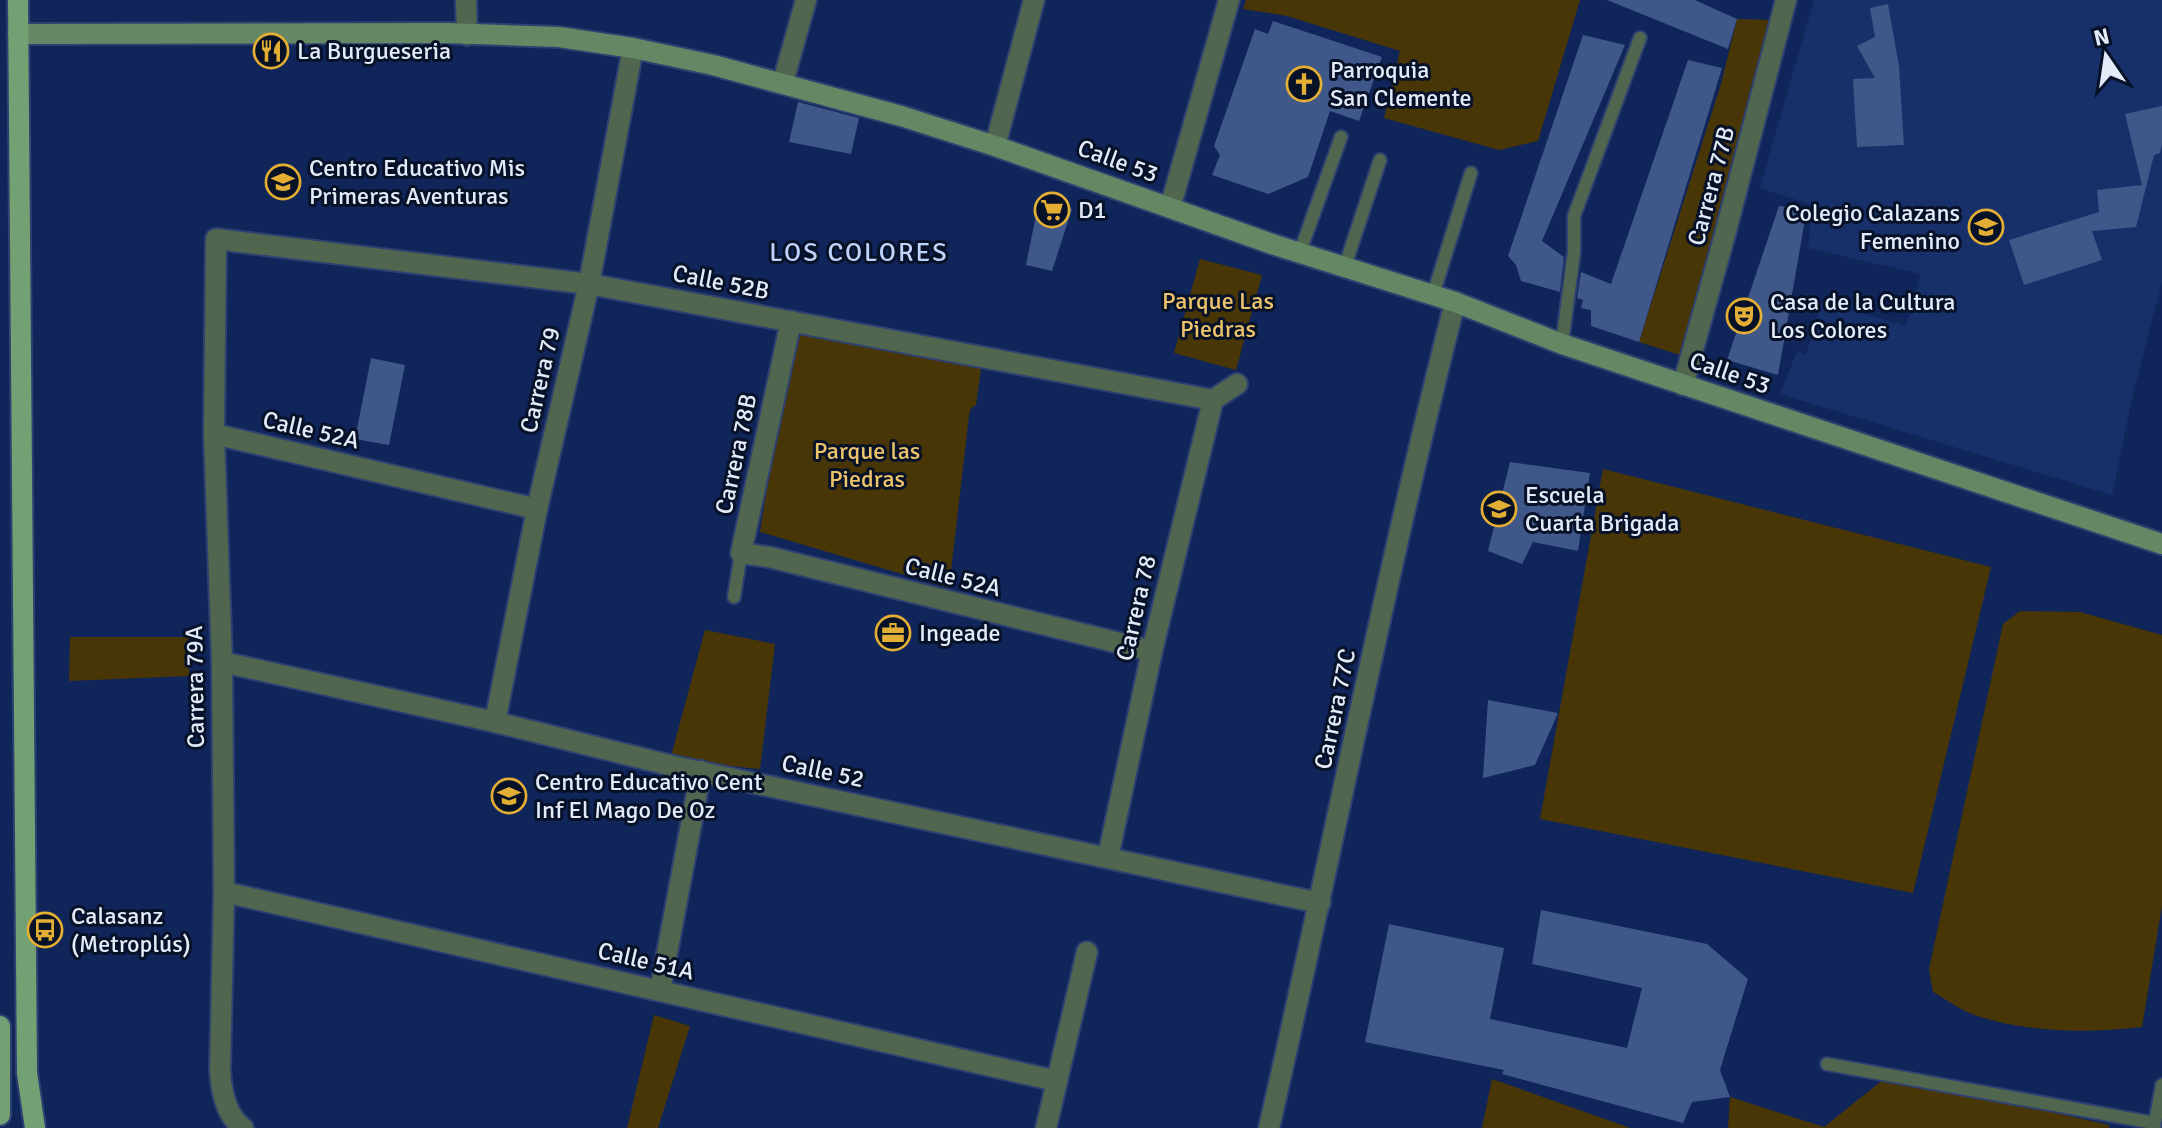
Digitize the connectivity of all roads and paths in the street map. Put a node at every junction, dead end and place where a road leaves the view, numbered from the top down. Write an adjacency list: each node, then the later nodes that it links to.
1 (18, 0): 7 (main road)
2 (466, 0): 8 (street)
3 (806, 0): 11 (street)
4 (1034, 0): 13 (street)
5 (1229, 0): 16 (street)
6 (1786, 0): 26 (street, Carrera 77B)
7 (18, 34): 8 (street, Calle 53); 48 (main road)
8 (467, 35): 10 (street, Calle 53)
9 (1640, 38): 24 (lane)
10 (633, 48): 11 (street, Calle 53); 20 (street, Carrera 79)
11 (783, 82): 13 (street, Calle 53)
12 (1341, 137): 18 (lane)
13 (995, 146): 16 (street, Calle 53)
14 (1380, 160): 19 (lane)
15 (1471, 173): 21 (lane)
16 (1170, 208): 18 (street, Calle 53)
17 (216, 239): 20 (street, Calle 52B); 28 (street, Carrera 79A)
18 (1300, 252): 19 (street, Calle 53)
19 (1345, 266): 21 (street, Calle 53)
20 (589, 284): 23 (street, Calle 52B); 29 (street, Carrera 79)
21 (1433, 295): 22 (street, Calle 53)
22 (1455, 302): 24 (street, Calle 53); 39 (street, Carrera 77C)
23 (791, 321): 27 (street, Calle 52B); 31 (street, Carrera 78B)
24 (1562, 344): 26 (street, Calle 53)
25 (1237, 384): 27 (street)
26 (1683, 385): 30 (street, Calle 53)
27 (1213, 400): 33 (street, Carrera 78)
28 (214, 434): 29 (street, Calle 52A); 34 (street, Carrera 79A)
29 (537, 509): 35 (street, Carrera 79)
30 (2162, 544)
31 (741, 553): 32 (lane, Carrera 78B); 33 (street, Calle 52A)
32 (734, 597)
33 (1152, 651): 37 (street, Carrera 78)
34 (222, 662): 35 (street, Calle 52); 38 (street, Carrera 79A)
35 (495, 722): 36 (street, Calle 52)
36 (701, 771): 37 (street, Calle 52); 41 (street)
37 (1108, 857): 39 (street, Calle 52)
38 (224, 892): 41 (street, Calle 51A); 49 (street, Carrera 79A)
39 (1320, 903): 51 (street, Carrera 77C)
40 (1087, 952): 44 (street)
41 (660, 991): 44 (street, Calle 51A)
42 (0, 1026): 46 (main road)
43 (1827, 1064): 47 (lane)
44 (1057, 1081): 50 (street)
45 (2162, 1085): 47 (lane)
46 (0, 1115)
47 (2154, 1126)
48 (35, 1128)
49 (243, 1128)
50 (1046, 1128)
51 (1269, 1128)

